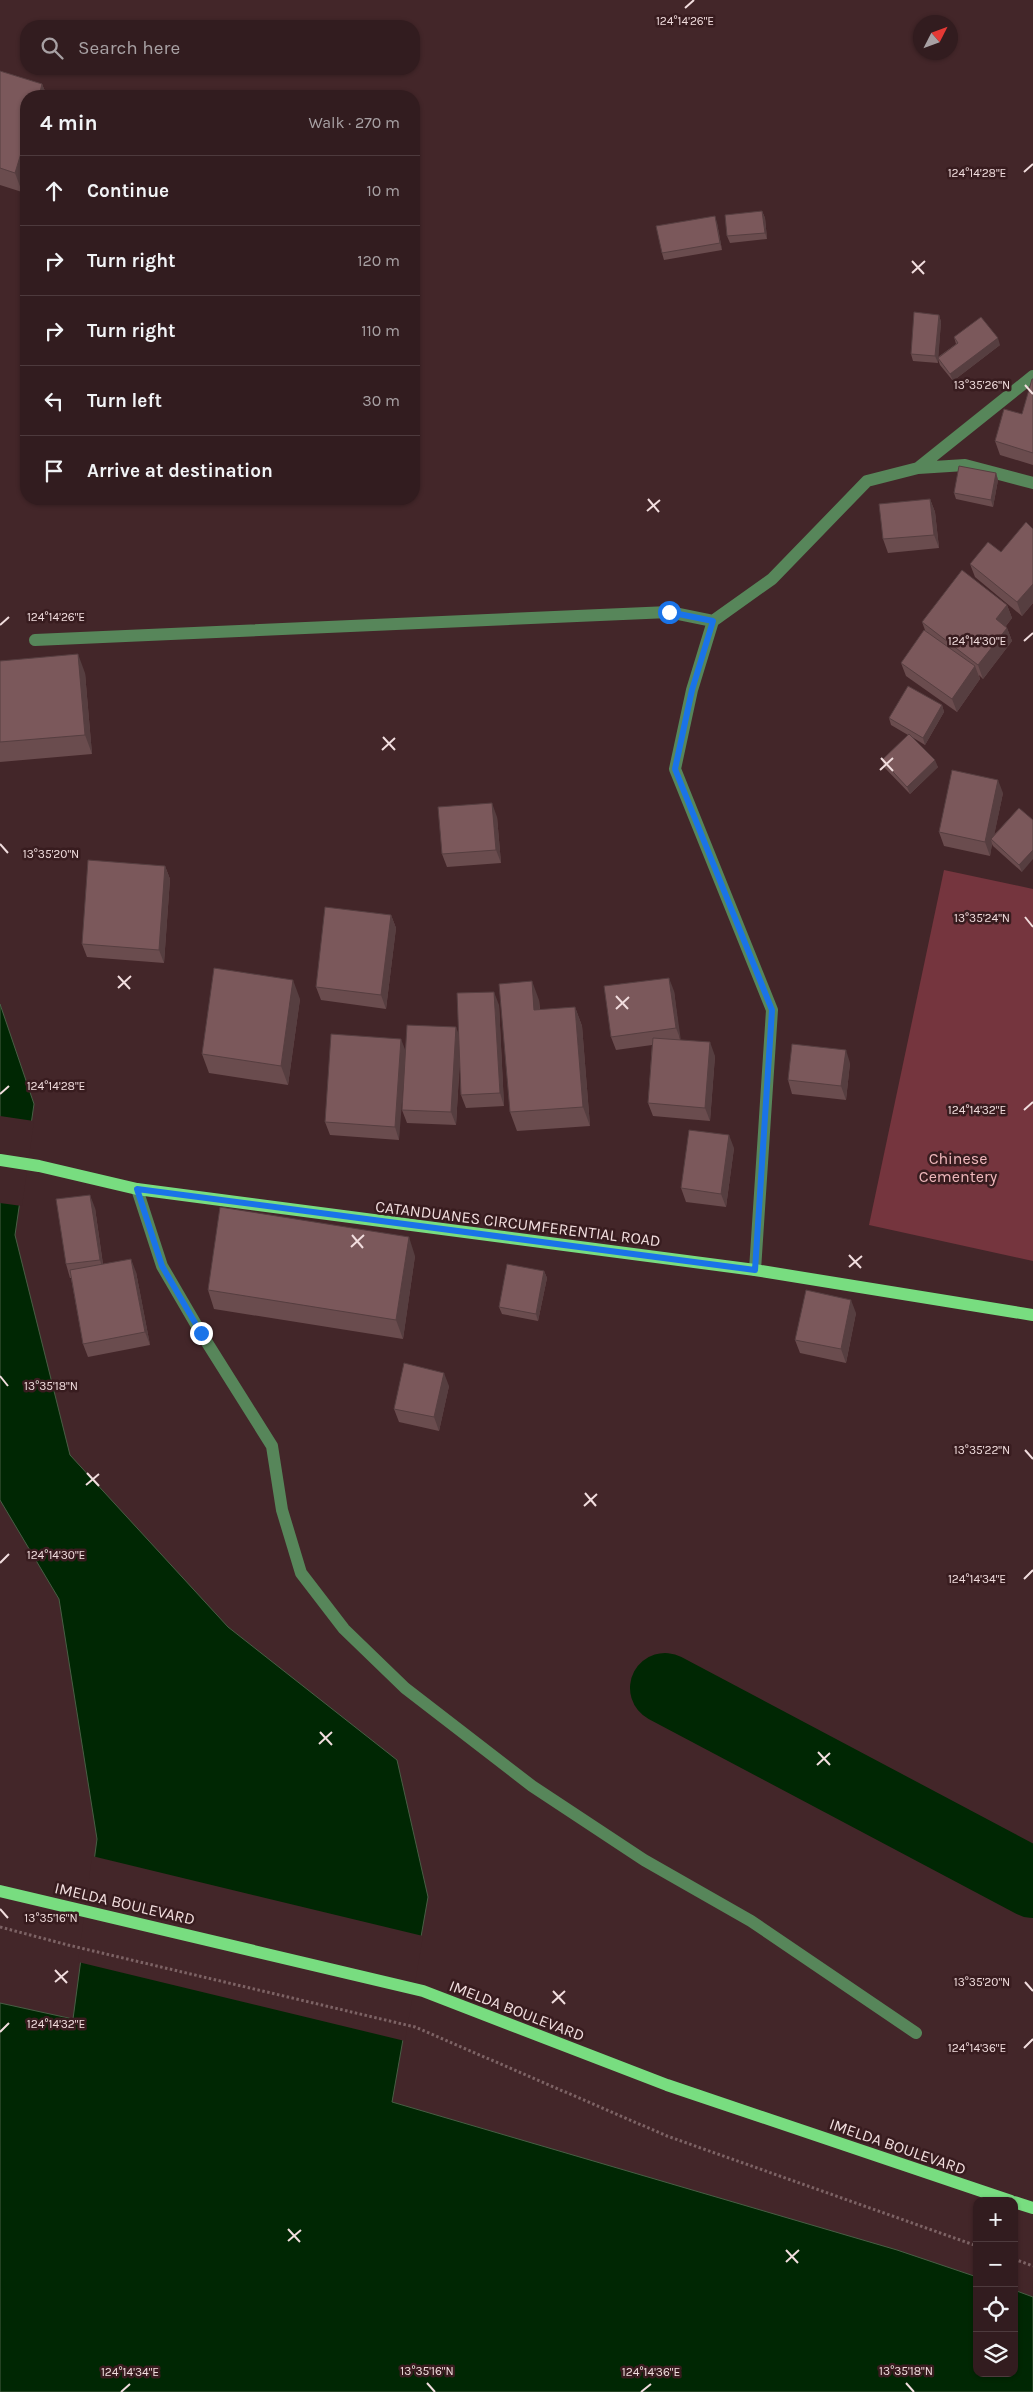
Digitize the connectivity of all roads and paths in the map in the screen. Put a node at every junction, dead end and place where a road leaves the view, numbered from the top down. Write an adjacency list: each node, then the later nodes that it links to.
1 (1033, 376): 2 (street)
2 (918, 468): 3 (street); 4 (street)
3 (1033, 483)
4 (713, 621): 5 (street); 8 (street)
5 (35, 640)
6 (0, 1160): 7 (main road, CATANDUANES CIRCUMFERENTIAL ROAD)
7 (137, 1189): 8 (main road, CATANDUANES CIRCUMFERENTIAL ROAD); 12 (street)
8 (755, 1270): 9 (main road, CATANDUANES CIRCUMFERENTIAL ROAD)
9 (1033, 1315)
10 (0, 1891): 13 (main road, IMELDA BOULEVARD)
11 (0, 1927): 16 (path)
12 (916, 2033)
13 (998, 2197)
14 (1018, 2203): 15 (main road)
15 (1033, 2208)
16 (973, 2245)
17 (1018, 2260): 18 (path)
18 (1033, 2266)

